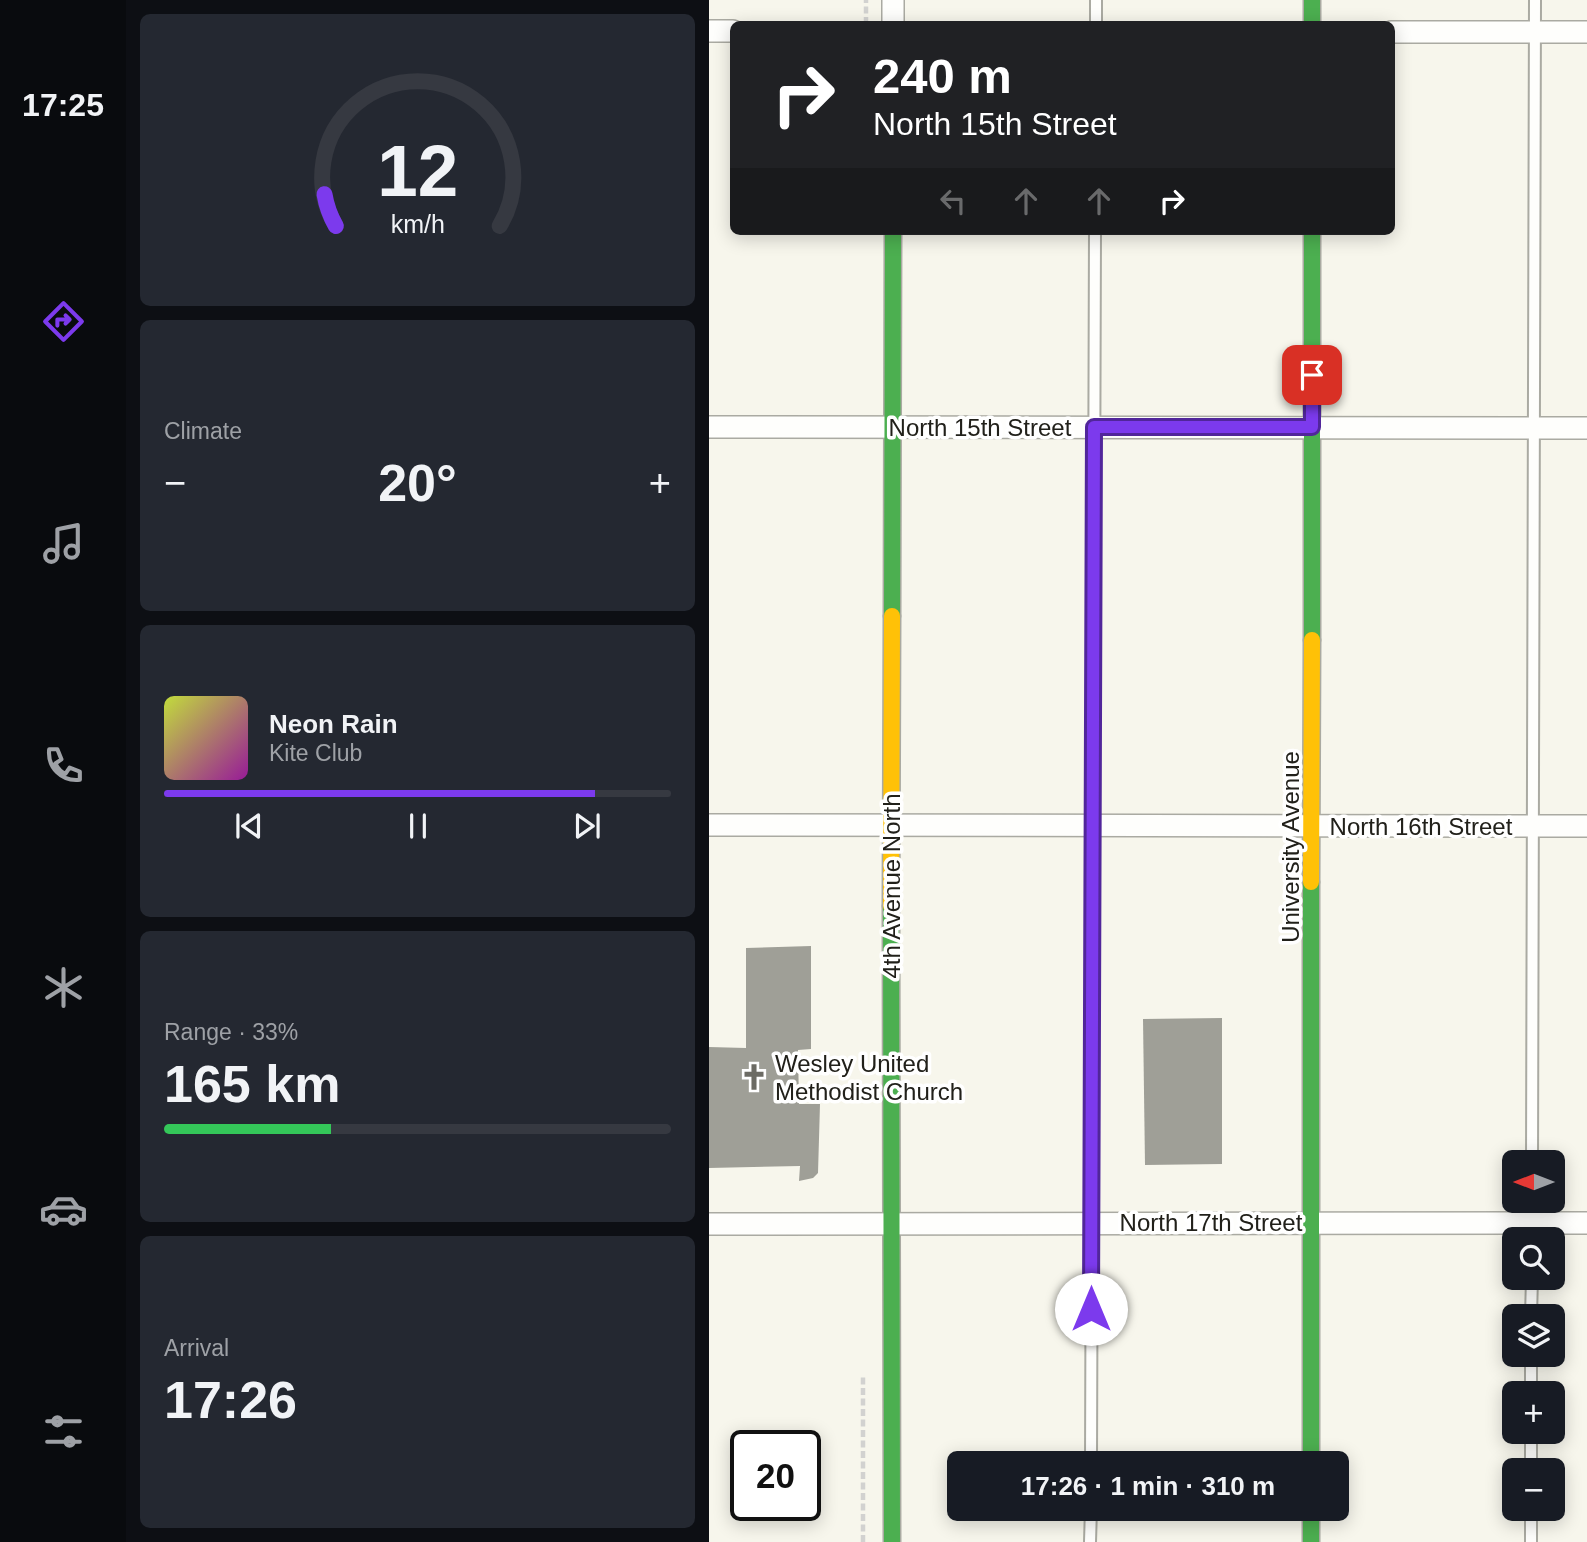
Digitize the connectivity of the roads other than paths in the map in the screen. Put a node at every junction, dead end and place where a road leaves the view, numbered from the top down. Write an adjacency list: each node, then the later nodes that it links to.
1 (893, 0): 5 (street)
2 (1096, 0): 6 (lane)
3 (1312, 0): 7 (street)
4 (1535, 0): 11 (lane)
5 (893, 21)
6 (1096, 21)
7 (1312, 21)
8 (709, 31): 9 (street)
9 (730, 31)
10 (1395, 32): 11 (street)
11 (1535, 32): 12 (street); 20 (lane)
12 (1587, 32)
13 (893, 235): 19 (street, 4th Avenue North)
14 (1095, 235): 17 (lane)
15 (1312, 235): 18 (street, University Avenue)
16 (709, 427): 19 (street, North 15th Street)
17 (1094, 427): 18 (street, North 15th Street); 19 (street, North 15th Street); 24 (lane)
18 (1312, 427): 20 (street, North 15th Street); 25 (street, University Avenue)
19 (893, 428): 23 (street, 4th Avenue North)
20 (1534, 428): 21 (street, North 15th Street); 26 (lane)
21 (1587, 428)
22 (709, 825): 23 (street, North 16th Street)
23 (891, 825): 24 (street, North 16th Street); 29 (street, 4th Avenue North)
24 (1093, 825): 25 (street, North 16th Street); 30 (lane)
25 (1313, 825): 26 (street, North 16th Street); 31 (street, University Avenue)
26 (1533, 826): 27 (street, North 16th Street); 28 (lane)
27 (1587, 826)
28 (1532, 1150)
29 (892, 1222): 30 (street, North 17th Street); 33 (street, North 17th Street); 41 (street, 4th Avenue North)
30 (1092, 1222): 31 (street, North 17th Street); 36 (lane)
31 (1311, 1223): 35 (street, North 17th Street); 37 (street, University Avenue)
32 (1587, 1223): 34 (street, North 17th Street)
33 (709, 1224)
34 (1560, 1227)
35 (1502, 1230)
36 (1091, 1451)
37 (1311, 1451)
38 (1091, 1521): 42 (lane)
39 (1311, 1521): 43 (street)
40 (1531, 1521): 44 (lane)
41 (892, 1542)
42 (1091, 1542)
43 (1311, 1542)
44 (1531, 1542)

